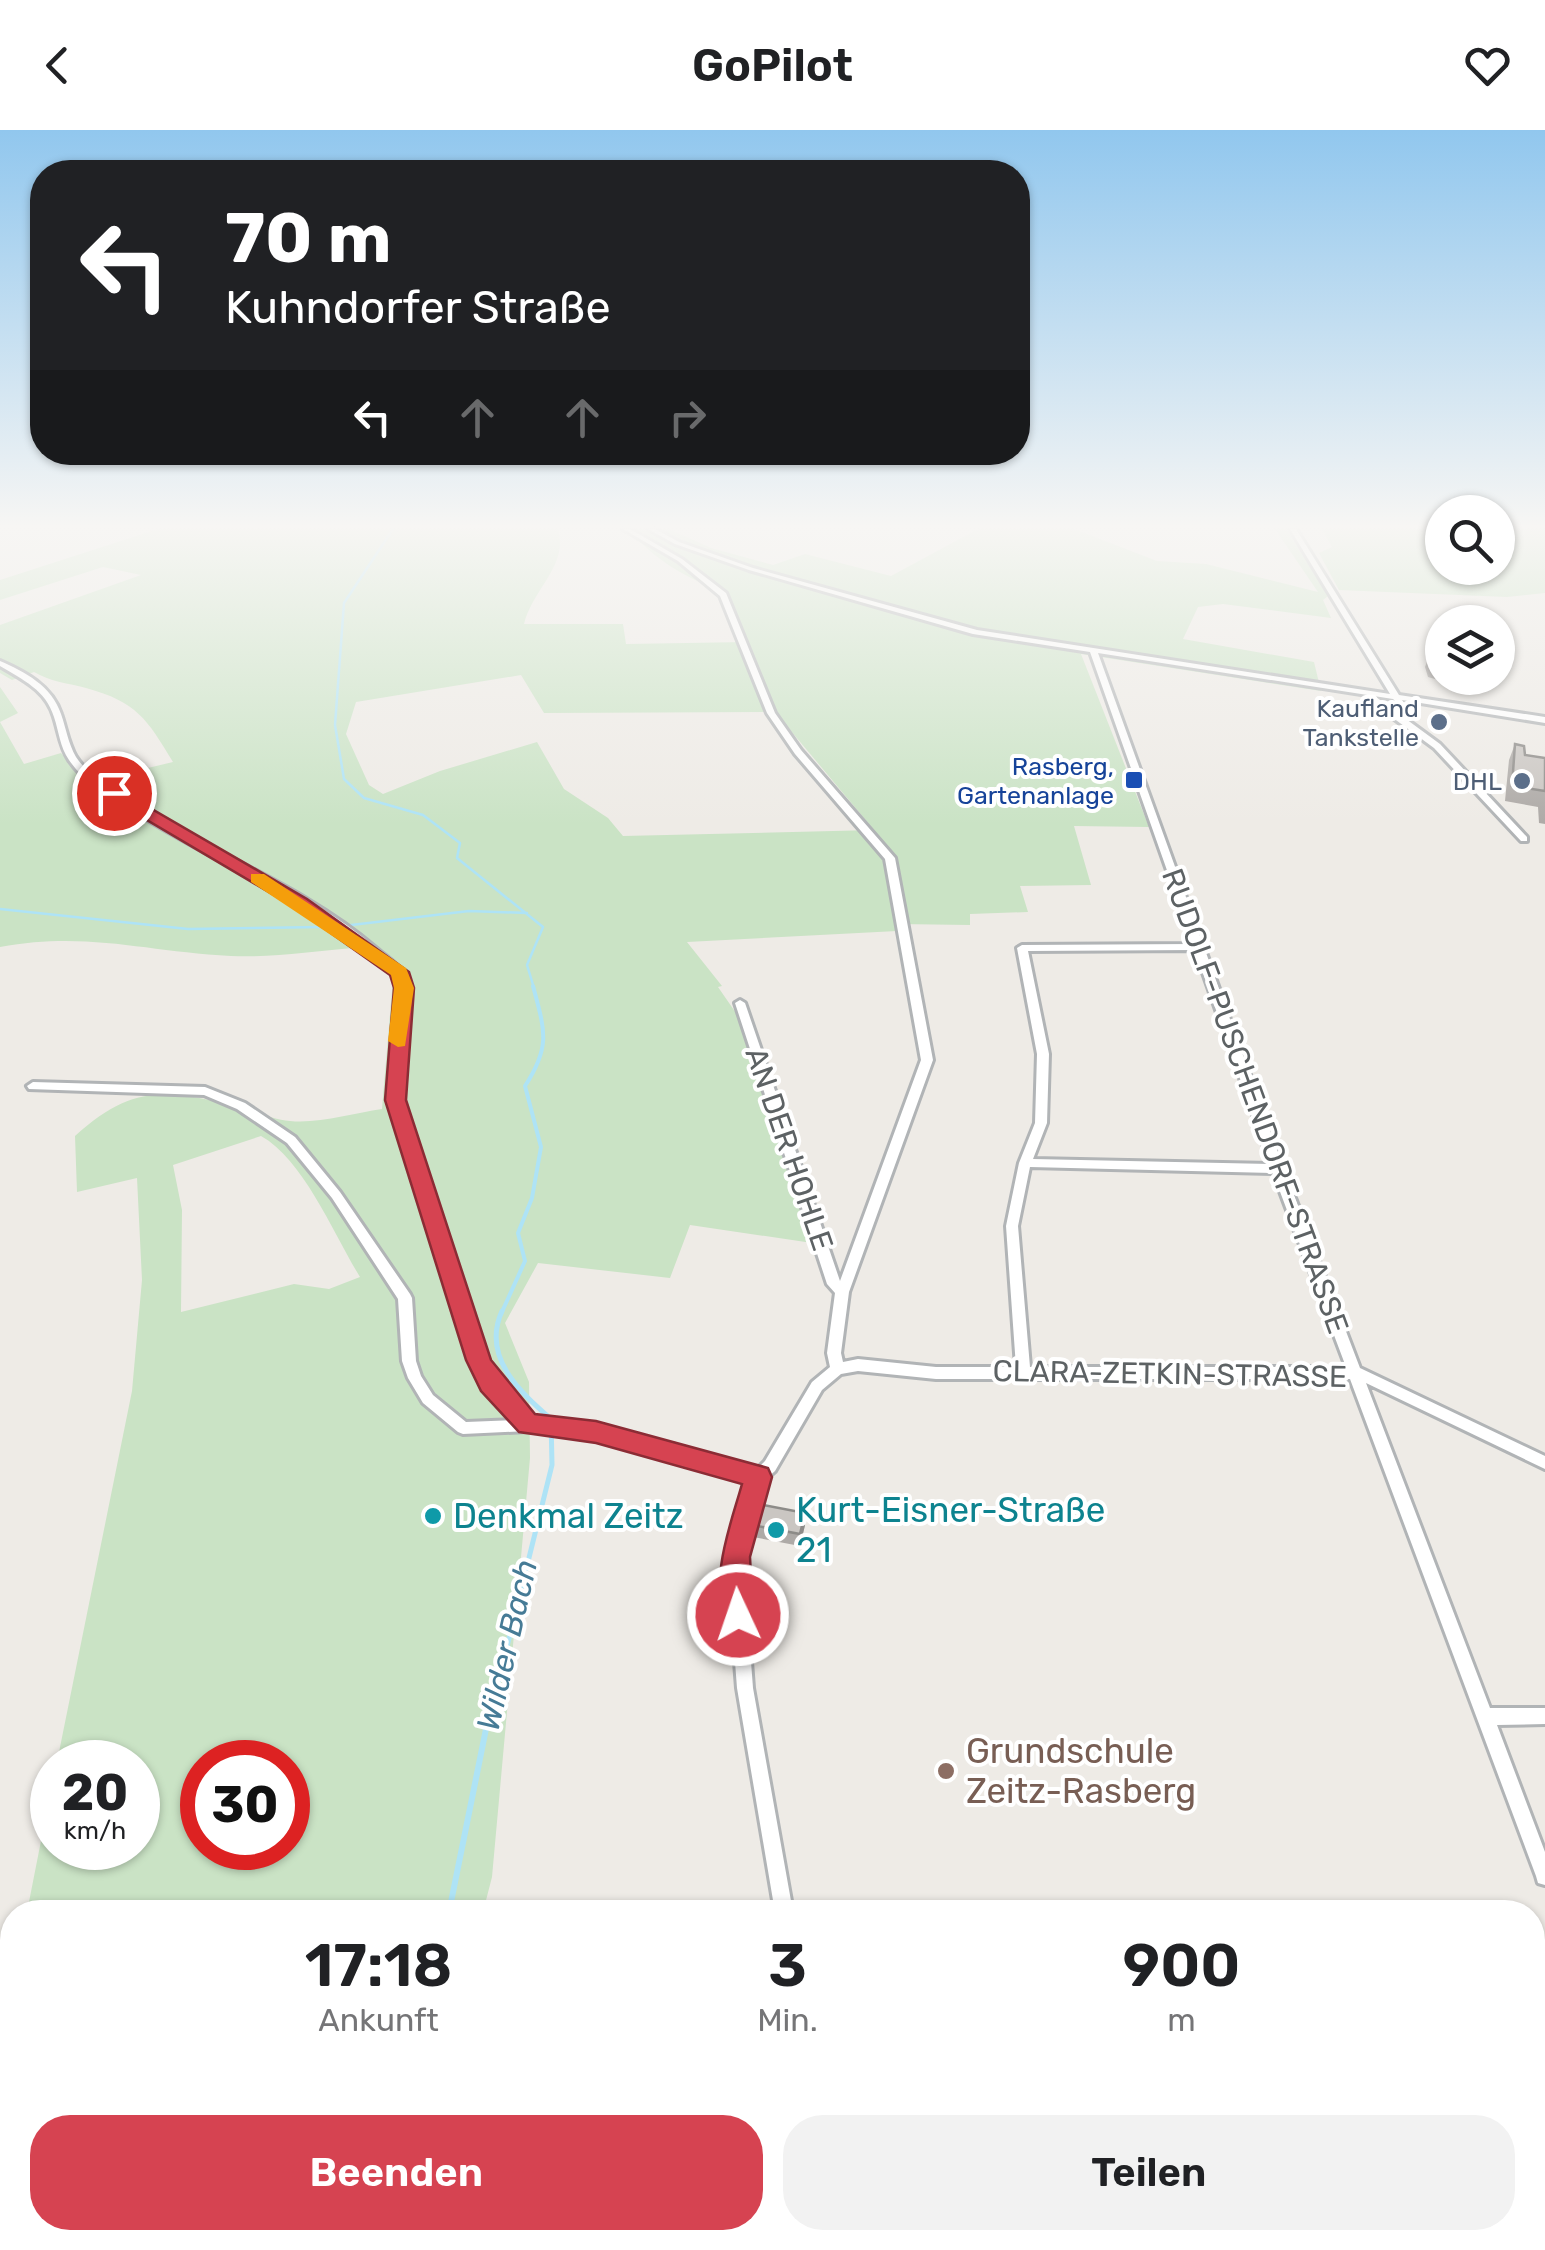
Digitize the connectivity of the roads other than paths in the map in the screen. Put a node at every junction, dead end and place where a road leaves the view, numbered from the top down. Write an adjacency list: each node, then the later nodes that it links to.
1 (737, 628): 17 (street)
2 (962, 628): 4 (street)
3 (1352, 628): 7 (street)
4 (1093, 650): 6 (street); 12 (street, RUDOLF-PUSCHENDORF-STRASSE)
5 (0, 663): 21 (street)
6 (1360, 692): 7 (street); 8 (street)
7 (1400, 698): 8 (street); 9 (street); 10 (street)
8 (1390, 709): 9 (street)
9 (1400, 716): 11 (street)
10 (1545, 720)
11 (1524, 839)
12 (1200, 948): 15 (street); 16 (street, RUDOLF-PUSCHENDORF-STRASSE)
13 (740, 1004): 17 (street, AN DER HOHLE)
14 (33, 1086): 21 (street)
15 (1025, 1163): 16 (street); 19 (street)
16 (1278, 1168): 20 (street, RUDOLF-PUSCHENDORF-STRASSE)
17 (842, 1292): 18 (street)
18 (837, 1369): 19 (street, CLARA-ZETKIN-STRASSE); 23 (street)
19 (1023, 1372): 20 (street, CLARA-ZETKIN-STRASSE)
20 (1358, 1374): 22 (street, CLARA-ZETKIN-STRASSE); 25 (street, RUDOLF-PUSCHENDORF-STRASSE)
21 (542, 1426): 23 (street)
22 (1545, 1464)
23 (758, 1477): 27 (street)
24 (1545, 1716): 25 (street)
25 (1486, 1717): 26 (street, RUDOLF-PUSCHENDORF-STRASSE)
26 (1545, 1876)
27 (782, 1900)

